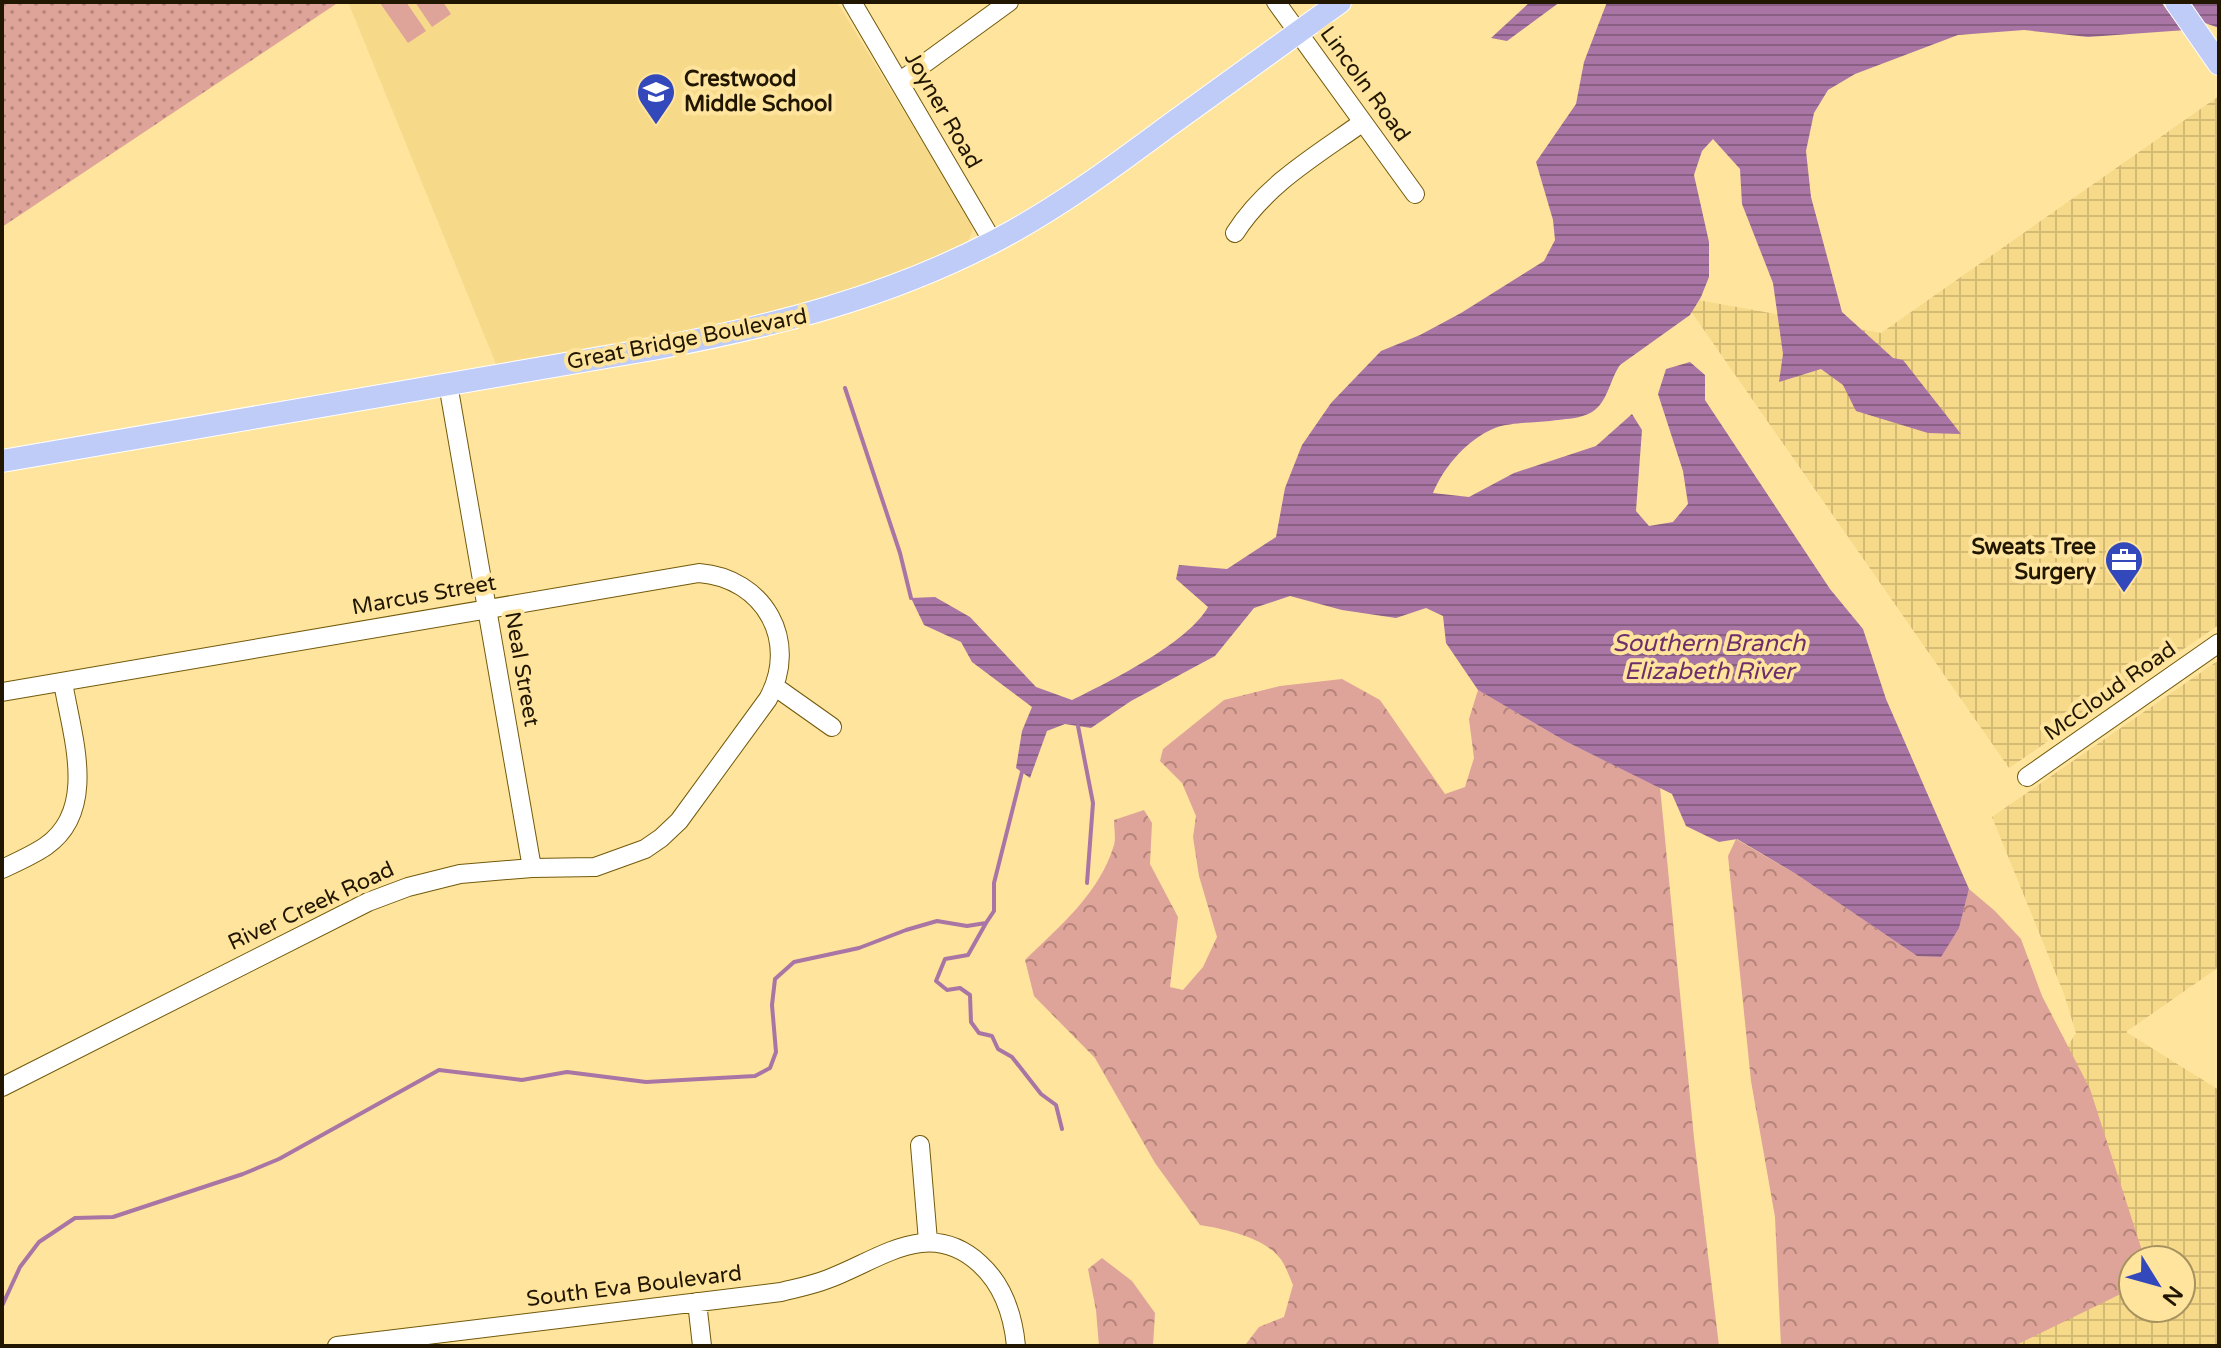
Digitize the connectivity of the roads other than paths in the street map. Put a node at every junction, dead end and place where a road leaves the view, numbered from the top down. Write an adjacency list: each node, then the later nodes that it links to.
1 (852, 2): 8 (street, Joyner Road)
2 (1009, 2): 8 (street)
3 (1276, 2): 6 (street, Lincoln Road)
4 (1340, 2): 6 (main road, Great Bridge Boulevard)
5 (2178, 4): 7 (main road)
6 (1298, 32): 9 (street, Lincoln Road); 12 (main road, Great Bridge Boulevard)
7 (2213, 56)
8 (899, 82): 12 (street, Joyner Road)
9 (1363, 122): 10 (street, Lincoln Road); 11 (street)
10 (1415, 194)
11 (1235, 233)
12 (993, 242): 13 (main road, Great Bridge Boulevard)
13 (448, 384): 14 (main road, Great Bridge Boulevard); 15 (street, Neal Street)
14 (2, 461)
15 (487, 609): 17 (street, Marcus Street); 18 (street, Marcus Street); 22 (street, Neal Street)
16 (2219, 643): 21 (street, McCloud Road)
17 (63, 682): 19 (street, Marcus Street); 23 (street)
18 (774, 686): 20 (street); 22 (street, River Creek Road)
19 (2, 692)
20 (832, 727)
21 (2027, 777)
22 (532, 868): 24 (street, River Creek Road)
23 (2, 869)
24 (2, 1087)
25 (920, 1145): 26 (street)
26 (928, 1241): 27 (street, South Eva Boulevard); 30 (street)
27 (697, 1302): 28 (street, South Eva Boulevard); 29 (street)
28 (337, 1346)
29 (702, 1346)
30 (1016, 1346)

